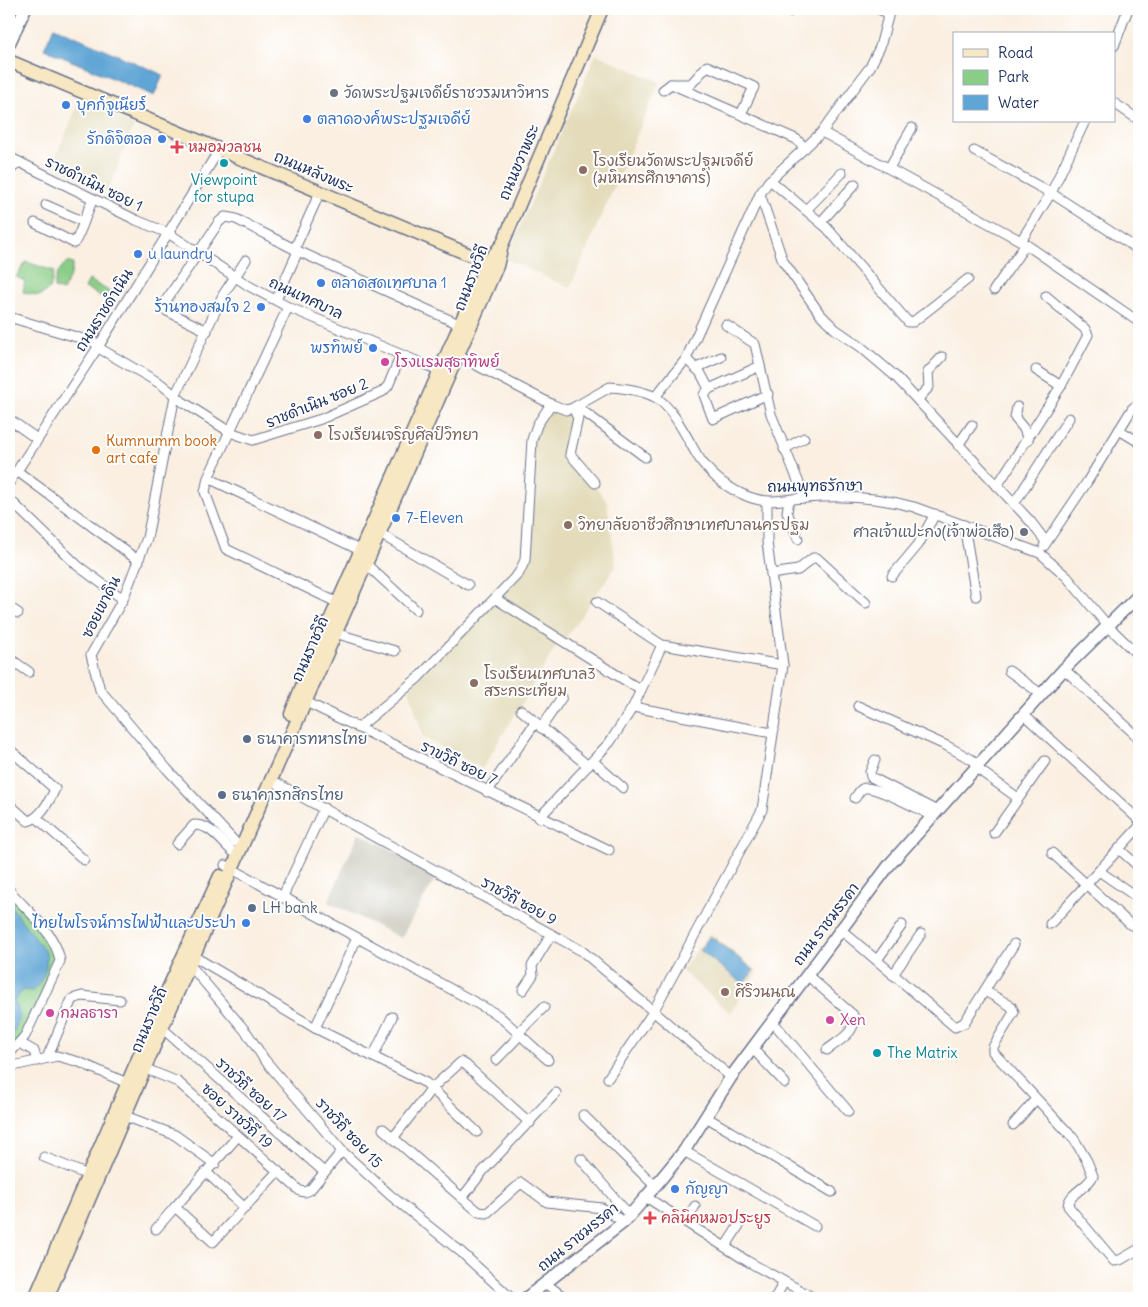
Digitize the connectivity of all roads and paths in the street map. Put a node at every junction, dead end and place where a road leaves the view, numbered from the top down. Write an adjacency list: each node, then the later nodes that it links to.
1 (26, 9): 7 (street)
2 (602, 9): 36 (main road, ถนนขวาพระ)
3 (878, 9): 5 (street)
4 (1128, 9): 6 (street)
5 (889, 11): 14 (street)
6 (1116, 41)
7 (9, 44)
8 (9, 61): 16 (main road, ถนนหลังพระ)
9 (1116, 104): 11 (street)
10 (741, 114): 10 (street); 15 (street)
11 (1139, 120)
12 (1085, 122): 26 (street)
13 (912, 128): 20 (street)
14 (822, 132): 15 (street); 20 (street)
15 (805, 148): 23 (street)
16 (219, 150): 25 (main road, ถนนหลังพระ); 34 (street, ถนนราชดำเนิน)
17 (974, 152): 26 (street)
18 (9, 157): 19 (street, ราชดำเนิน ซอย 1)
19 (19, 162): 21 (street); 28 (street, ราชดำเนิน ซอย 1)
20 (889, 168): 35 (street)
21 (9, 170)
22 (842, 173): 30 (street)
23 (770, 180): 27 (street); 30 (street)
24 (855, 184): 32 (street)
25 (320, 192): 37 (street); 41 (main road, ถนนหลังพระ)
26 (1052, 193): 35 (street); 38 (street)
27 (760, 194): 58 (street); 68 (street)
28 (93, 199): 31 (street); 34 (street, ราชดำเนิน ซอย 1)
29 (46, 205): 31 (street)
30 (806, 210): 32 (street)
31 (82, 221): 33 (street)
32 (821, 222): 43 (street)
33 (35, 223)
34 (168, 233): 39 (street, ถนนเทศบาล); 53 (street, ถนนราชดำเนิน)
35 (1024, 243): 44 (street); 49 (street)
36 (502, 245): 41 (main road, ถนนราชวิถี)
37 (296, 250): 39 (street); 46 (street); 50 (street)
38 (1139, 250)
39 (199, 252): 42 (street, ถนนเทศบาล); 52 (street)
40 (246, 260): 42 (street, ซอยเขาดิน)
41 (492, 265): 50 (main road, ถนนราชวิถี); 55 (main road, ถนนราชวิถี)
42 (235, 276): 46 (street, ถนนเทศบาล); 52 (street, ซอยเขาดิน)
43 (968, 279)
44 (994, 290)
45 (1046, 296): 63 (street)
46 (276, 300): 47 (street, ถนนเทศบาล)
47 (288, 307): 54 (street, ถนนเทศบาล); 77 (street)
48 (9, 317): 53 (street, ราชดำเนิน ซอย 2)
49 (1139, 322)
50 (461, 325): 62 (main road, ถนนราชวิถี)
51 (726, 325): 59 (street)
52 (207, 330): 66 (street, ซอยเขาดิน)
53 (98, 346): 66 (street, ราชดำเนิน ซอย 2); 79 (street, ถนนราชดำเนิน)
54 (401, 355): 62 (street, ถนนเทศบาล); 77 (street, ราชดำเนิน ซอย 2)
55 (457, 355): 70 (street); 97 (main road, ถนนราชวิถี)
56 (721, 357): 60 (street)
57 (942, 357): 68 (street)
58 (686, 358): 60 (street); 67 (street)
59 (760, 366): 64 (street); 65 (street)
60 (696, 368): 64 (street)
61 (1036, 370): 63 (street)
62 (440, 371): 97 (main road, ถนนราชวิถี)
63 (1061, 386): 80 (street)
64 (709, 389): 65 (street)
65 (768, 394): 83 (street)
66 (175, 396): 77 (street, ราชดำเนิน ซอย 2); 102 (street, ซอยเขาดิน)
67 (655, 398): 71 (street); 93 (street, ถนนพุทธรักษา)
68 (918, 399): 82 (street)
69 (1139, 403): 76 (street)
70 (551, 404): 71 (street); 109 (street)
71 (574, 407): 84 (street); 88 (street)
72 (1017, 407): 80 (street)
73 (1069, 418): 94 (street)
74 (9, 419): 79 (street)
75 (972, 425): 82 (street)
76 (1119, 430): 81 (street); 99 (street)
77 (230, 432): 86 (street)
78 (804, 438): 83 (street)
79 (37, 439): 85 (street, ถนนราชดำเนิน)
80 (1028, 440): 89 (street)
81 (1139, 442)
82 (958, 445): 89 (street)
83 (784, 449): 90 (street)
84 (645, 457)
85 (17, 471): 87 (street, ถนนราชดำเนิน); 102 (street)
86 (208, 478): 101 (street); 111 (street)
87 (9, 483)
88 (596, 483)
89 (997, 486): 94 (street)
90 (805, 498): 92 (street, ถนนพุทธรักษา); 95 (street, ถนนพุทธรักษา)
91 (9, 499): 108 (street)
92 (789, 500): 93 (street, ถนนพุทธรักษา); 98 (street)
93 (767, 502): 103 (street)
94 (1014, 504): 99 (street)
95 (935, 514): 96 (street, ถนนพุทธรักษา); 104 (street)
96 (964, 525): 100 (street, ถนนพุทธรักษา); 107 (street)
97 (375, 531): 101 (main road, ถนนราชวิถี); 105 (street)
98 (798, 539)
99 (1046, 542): 100 (street)
100 (1040, 553): 116 (street, ถนนพุทธรักษา)
101 (365, 556): 111 (main road, ถนนราชวิถี); 114 (street); 117 (main road, ถนนราชวิถี)
102 (138, 561): 108 (street, ซอยเขาดิน)
103 (771, 574): 112 (street); 122 (street)
104 (892, 576)
105 (468, 585)
106 (1139, 595): 116 (street, ถนน ราชมรรคา)
107 (976, 596)
108 (122, 599): 157 (street, ซอยเขาดิน)
109 (496, 599): 126 (street); 135 (street)
110 (596, 602): 118 (street)
111 (338, 603): 129 (main road, ถนนราชวิถี)
112 (866, 603)
113 (9, 607): 115 (street)
114 (416, 610)
115 (18, 613)
116 (1108, 626): 120 (street, ถนนพุทธรักษา); 123 (street, ถนน ราชมรรคา)
117 (335, 634): 119 (street); 129 (main road, ถนนราชวิถี)
118 (662, 645): 122 (street); 126 (street)
119 (395, 651)
120 (1139, 656)
121 (9, 658): 125 (street)
122 (783, 665): 136 (street)
123 (1064, 669): 127 (street, ถนน ราชมรรคา); 137 (street)
124 (1009, 671): 127 (street)
125 (29, 672)
126 (640, 690): 131 (street)
127 (1042, 694): 133 (street, ถนน ราชมรรคา)
128 (562, 697): 134 (street)
129 (301, 700): 135 (street, ราขวิถี ซอย 7); 143 (main road, ถนนราชวิถี); 157 (main road, ถนนราชวิถี)
130 (858, 706): 142 (street)
131 (633, 707): 136 (street); 141 (street)
132 (521, 710): 134 (street)
133 (1023, 714): 142 (street, ถนน ราชมรรคา); 153 (street)
134 (538, 725): 141 (street); 145 (street)
135 (358, 728): 145 (street, ราขวิถี ซอย 7)
136 (772, 733): 185 (street)
137 (1139, 738)
138 (9, 749): 151 (street)
139 (875, 760): 150 (street)
140 (1045, 761): 147 (street)
141 (590, 763): 144 (street); 152 (street)
142 (977, 765): 147 (street); 150 (street, ถนน ราชมรรคา)
143 (271, 780): 149 (street, ราชวิถี ซอย 9); 162 (main road, ถนนราชวิถี)
144 (622, 788)
145 (487, 792): 152 (street, ราขวิถี ซอย 7)
146 (855, 798): 150 (street)
147 (1018, 798): 155 (street)
148 (9, 804): 151 (street)
149 (324, 808): 167 (street); 174 (street, ราชวิถี ซอย 9)
150 (935, 814): 172 (street, ถนน ราชมรรคา)
151 (36, 818): 161 (street)
152 (539, 818): 159 (street, ราขวิถี ซอย 7)
153 (1139, 820)
154 (1139, 827): 158 (street)
155 (994, 833)
156 (177, 844): 157 (street)
157 (234, 846): 162 (main road, ถนนราชวิถี)
158 (1119, 849): 163 (street); 164 (street)
159 (609, 850)
160 (1052, 853): 165 (street)
161 (84, 860)
162 (228, 867): 167 (street); 178 (main road, ถนนราชวิถี); 204 (main road, ถนนราชวิถี)
163 (1139, 867)
164 (1099, 871): 165 (street); 168 (street)
165 (1085, 885): 169 (street); 171 (street)
166 (9, 890): 191 (street)
167 (282, 898): 175 (street)
168 (1138, 898)
169 (1050, 924)
170 (902, 925): 177 (street)
171 (1131, 925)
172 (840, 929): 177 (street); 179 (street, ถนน ราชมรรคา)
173 (921, 934): 180 (street)
174 (551, 935): 181 (street); 185 (street, ราชวิถี ซอย 9)
175 (357, 938): 189 (street); 190 (street)
176 (1014, 944): 182 (street)
177 (877, 960): 180 (street)
178 (192, 961): 188 (main road, ถนนราชวิถี); 189 (street); 219 (street, ราชวิถี ซอย 15)
179 (807, 975): 187 (street, ถนน ราชมรรคา); 193 (street)
180 (893, 975): 182 (street)
181 (524, 990)
182 (985, 991): 208 (street)
183 (120, 1000): 196 (street)
184 (544, 1006): 190 (street)
185 (653, 1012): 202 (street, ราชวิถี ซอย 9); 203 (street)
186 (392, 1017): 195 (street)
187 (773, 1022): 192 (street, ถนน ราชมรรคา); 209 (street)
188 (162, 1028): 201 (main road, ถนนราชวิถี); 225 (street, ราชวิถี ซอย 17)
189 (315, 1028): 195 (street)
190 (519, 1034): 198 (street); 199 (street)
191 (20, 1043): 194 (street); 197 (street)
192 (752, 1048): 202 (street, ถนน ราชมรรคา); 205 (street)
193 (827, 1050)
194 (9, 1054)
195 (373, 1057): 206 (street)
196 (47, 1058): 197 (street); 204 (street)
197 (37, 1060): 200 (street)
198 (496, 1060)
199 (548, 1060)
200 (9, 1067)
201 (146, 1069): 204 (street); 210 (main road, ถนนราชวิถี); 217 (street, ซอย ราชวิถี 19)
202 (731, 1077): 212 (street, ถนน ราชมรรคา)
203 (608, 1078)
204 (127, 1083): 227 (main road, ถนนราชวิถี)
205 (785, 1083)
206 (432, 1088): 213 (street); 216 (street); 218 (street)
207 (556, 1092): 213 (street)
208 (1036, 1099): 214 (street); 241 (street)
209 (848, 1111)
210 (125, 1116): 223 (street); 242 (main road, ถนนราชวิถี)
211 (583, 1116): 228 (street)
212 (706, 1117): 220 (street, ถนน ราชมรรคา); 229 (street)
213 (530, 1123): 231 (street)
214 (1013, 1125)
215 (383, 1129): 218 (street)
216 (477, 1132)
217 (238, 1136): 223 (street); 224 (street, ซอย ราชวิถี 19)
218 (393, 1138): 231 (street)
219 (342, 1151): 225 (street); 247 (street, ราชวิถี ซอย 15)
220 (684, 1151): 228 (street, ถนน ราชมรรคา); 238 (street)
221 (44, 1157): 227 (street)
222 (581, 1159): 235 (street)
223 (215, 1164): 226 (street)
224 (278, 1171): 225 (street, ซอย ราชวิถี 19); 234 (street)
225 (324, 1172)
226 (207, 1173): 233 (street); 234 (street)
227 (88, 1175): 242 (main road, ถนนราชวิถี)
228 (655, 1186): 230 (street, ถนน ราชมรรคา)
229 (832, 1192)
230 (646, 1197): 235 (street, ถนน ราชมรรคา); 236 (street)
231 (462, 1198): 235 (street)
232 (695, 1206): 236 (street)
233 (175, 1207): 234 (street); 239 (street)
234 (245, 1208)
235 (627, 1219): 244 (street, ถนน ราชมรรคา)
236 (686, 1221): 240 (street)
237 (740, 1224): 240 (street)
238 (815, 1226)
239 (156, 1228)
240 (725, 1247): 243 (street)
241 (1139, 1249)
242 (60, 1255): 245 (main road, ถนนราชวิถี); 246 (main road, ถนนราชวิถี)
243 (784, 1282): 250 (street); 251 (street)
244 (545, 1283): 248 (street, ถนน ราชมรรคา); 249 (street)
245 (35, 1298)
246 (48, 1298)
247 (511, 1298)
248 (526, 1298)
249 (565, 1298)
250 (775, 1298)
251 (814, 1298)

